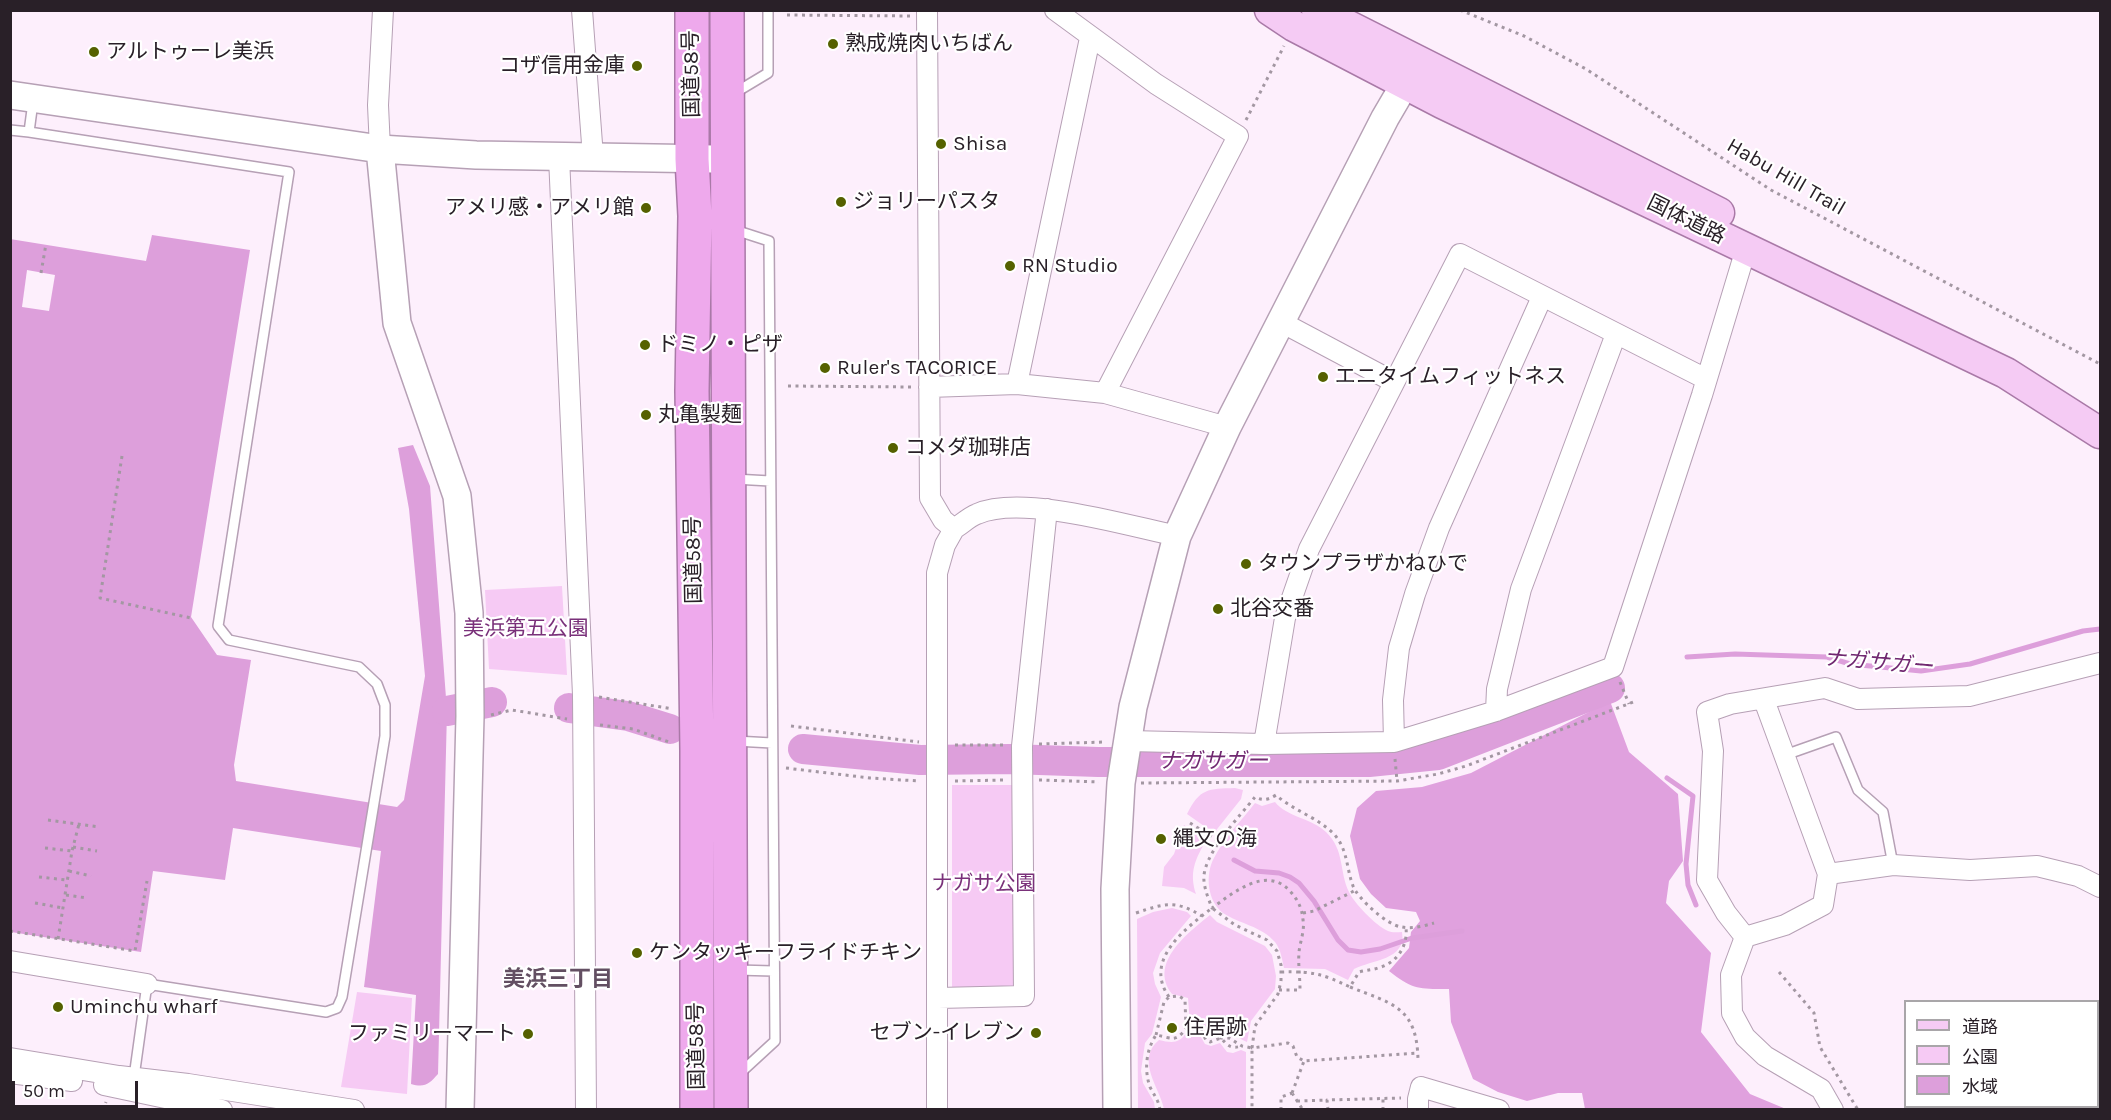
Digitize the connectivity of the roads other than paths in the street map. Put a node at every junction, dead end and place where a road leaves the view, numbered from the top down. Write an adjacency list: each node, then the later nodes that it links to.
1 (383, 10): 16 (street)
2 (582, 10): 18 (street)
3 (692, 10): 19 (highway, 国道58号)
4 (727, 10): 13 (highway, 国道58号)
5 (768, 10): 13 (lane)
6 (1055, 10): 10 (street)
7 (1270, 10): 11 (main road, 国体道路)
8 (1317, 10): 11 (main road, 国体道路)
9 (927, 13): 29 (street)
10 (1090, 38): 28 (street); 30 (street)
11 (1411, 73): 22 (main road, 国体道路); 24 (street); 31 (main road, 国体道路)
12 (22, 97): 15 (lane); 16 (street)
13 (726, 98): 20 (highway, 国道58号)
14 (10, 130): 15 (lane)
15 (29, 132): 55 (lane)
16 (380, 149): 17 (street); 64 (street)
17 (559, 157): 18 (street); 65 (street)
18 (593, 158): 19 (street)
19 (692, 159): 20 (street); 66 (highway, 国道58号)
20 (727, 159): 21 (highway, 国道58号)
21 (728, 229): 34 (highway, 国道58号); 35 (lane)
22 (1746, 249): 26 (street); 33 (main road, 国体道路)
23 (1542, 297): 25 (street); 27 (street); 44 (street)
24 (1281, 322): 27 (street); 32 (street)
25 (1616, 334): 26 (street); 41 (street)
26 (1706, 379): 41 (street)
27 (1395, 382): 46 (street)
28 (1017, 384): 29 (street); 30 (street)
29 (929, 387): 37 (street)
30 (1105, 393): 32 (street)
31 (2100, 413)
32 (1227, 427): 38 (street)
33 (2100, 432)
34 (729, 479): 35 (lane); 42 (highway, 国道58号)
35 (770, 481): 45 (lane)
36 (1047, 509): 37 (street); 38 (street); 56 (street)
37 (954, 529): 56 (street)
38 (1177, 537): 43 (street)
39 (2100, 663): 40 (street)
40 (1764, 700): 47 (street); 51 (street)
41 (1496, 711): 44 (street)
42 (729, 741): 45 (lane); 53 (highway, 国道58号)
43 (1128, 742): 46 (street); 68 (street)
44 (1394, 742): 46 (street)
45 (772, 743): 54 (lane)
46 (1264, 744)
47 (1785, 755): 48 (lane); 49 (street)
48 (1893, 865): 49 (street); 50 (street)
49 (1828, 874): 51 (street)
50 (2100, 887)
51 (1745, 937): 70 (street)
52 (10, 961): 55 (street)
53 (729, 970): 54 (lane); 60 (highway, 国道58号)
54 (773, 971): 60 (lane)
55 (147, 984): 59 (lane)
56 (938, 998): 67 (street)
57 (10, 1058): 59 (street)
58 (10, 1073): 62 (street)
59 (134, 1077): 63 (street)
60 (730, 1096)
61 (1418, 1104): 69 (street)
62 (222, 1110)
63 (354, 1110)
64 (460, 1110)
65 (586, 1110)
66 (697, 1110)
67 (937, 1110)
68 (1117, 1110)
69 (1499, 1110)
70 (1833, 1110)

